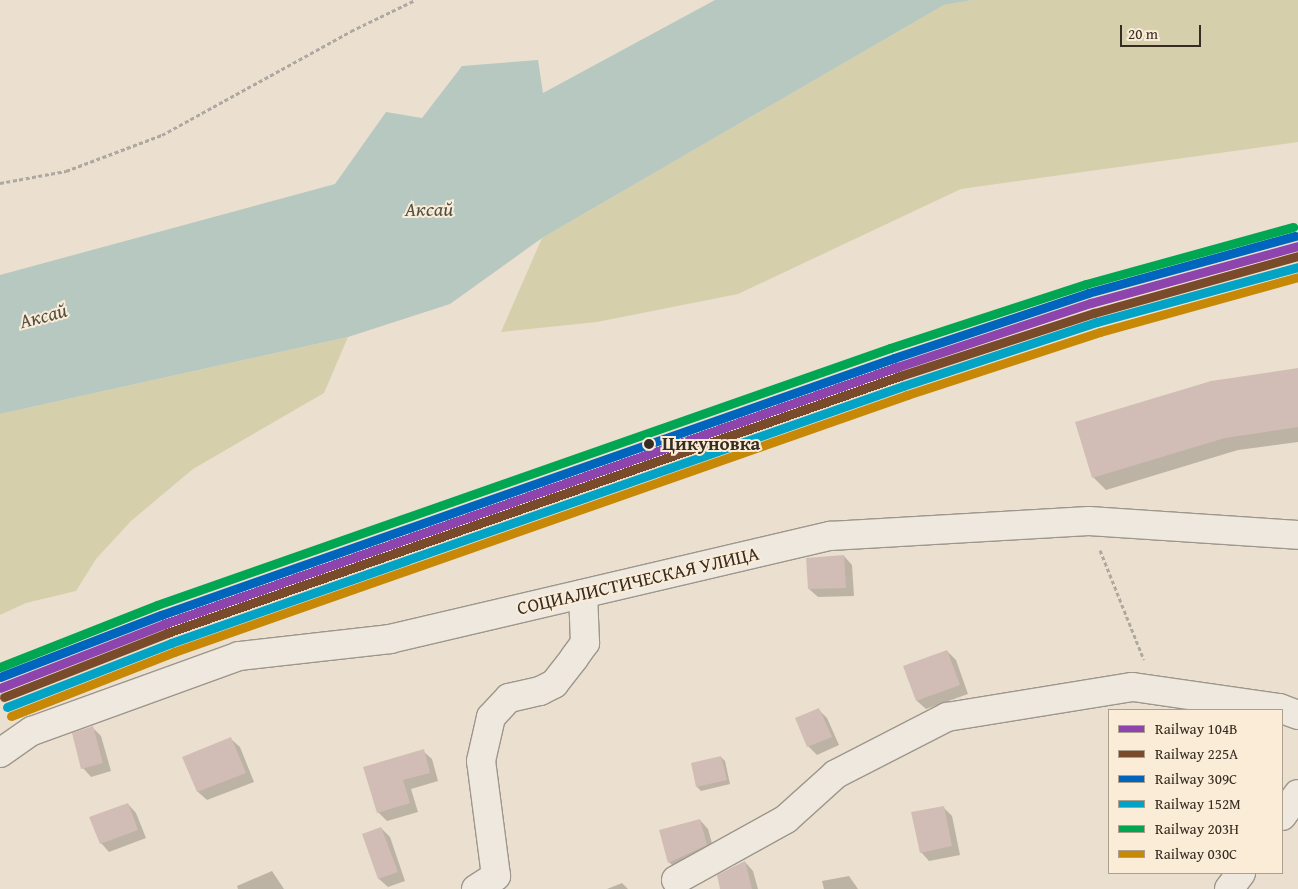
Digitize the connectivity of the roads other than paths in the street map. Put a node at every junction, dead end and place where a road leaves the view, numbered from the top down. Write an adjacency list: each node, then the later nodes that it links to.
1 (1298, 535): 2 (street, СОЦИАЛИСТИЧЕСКАЯ УЛИЦА)
2 (583, 594): 6 (street, СОЦИАЛИСТИЧЕСКАЯ УЛИЦА); 11 (street)
3 (1282, 709): 10 (street)
4 (1283, 709): 5 (street)
5 (1298, 715)
6 (0, 753)
7 (1298, 794): 8 (street)
8 (1283, 815)
9 (1240, 874): 12 (street)
10 (676, 880)
11 (476, 889)
12 (1229, 889)

